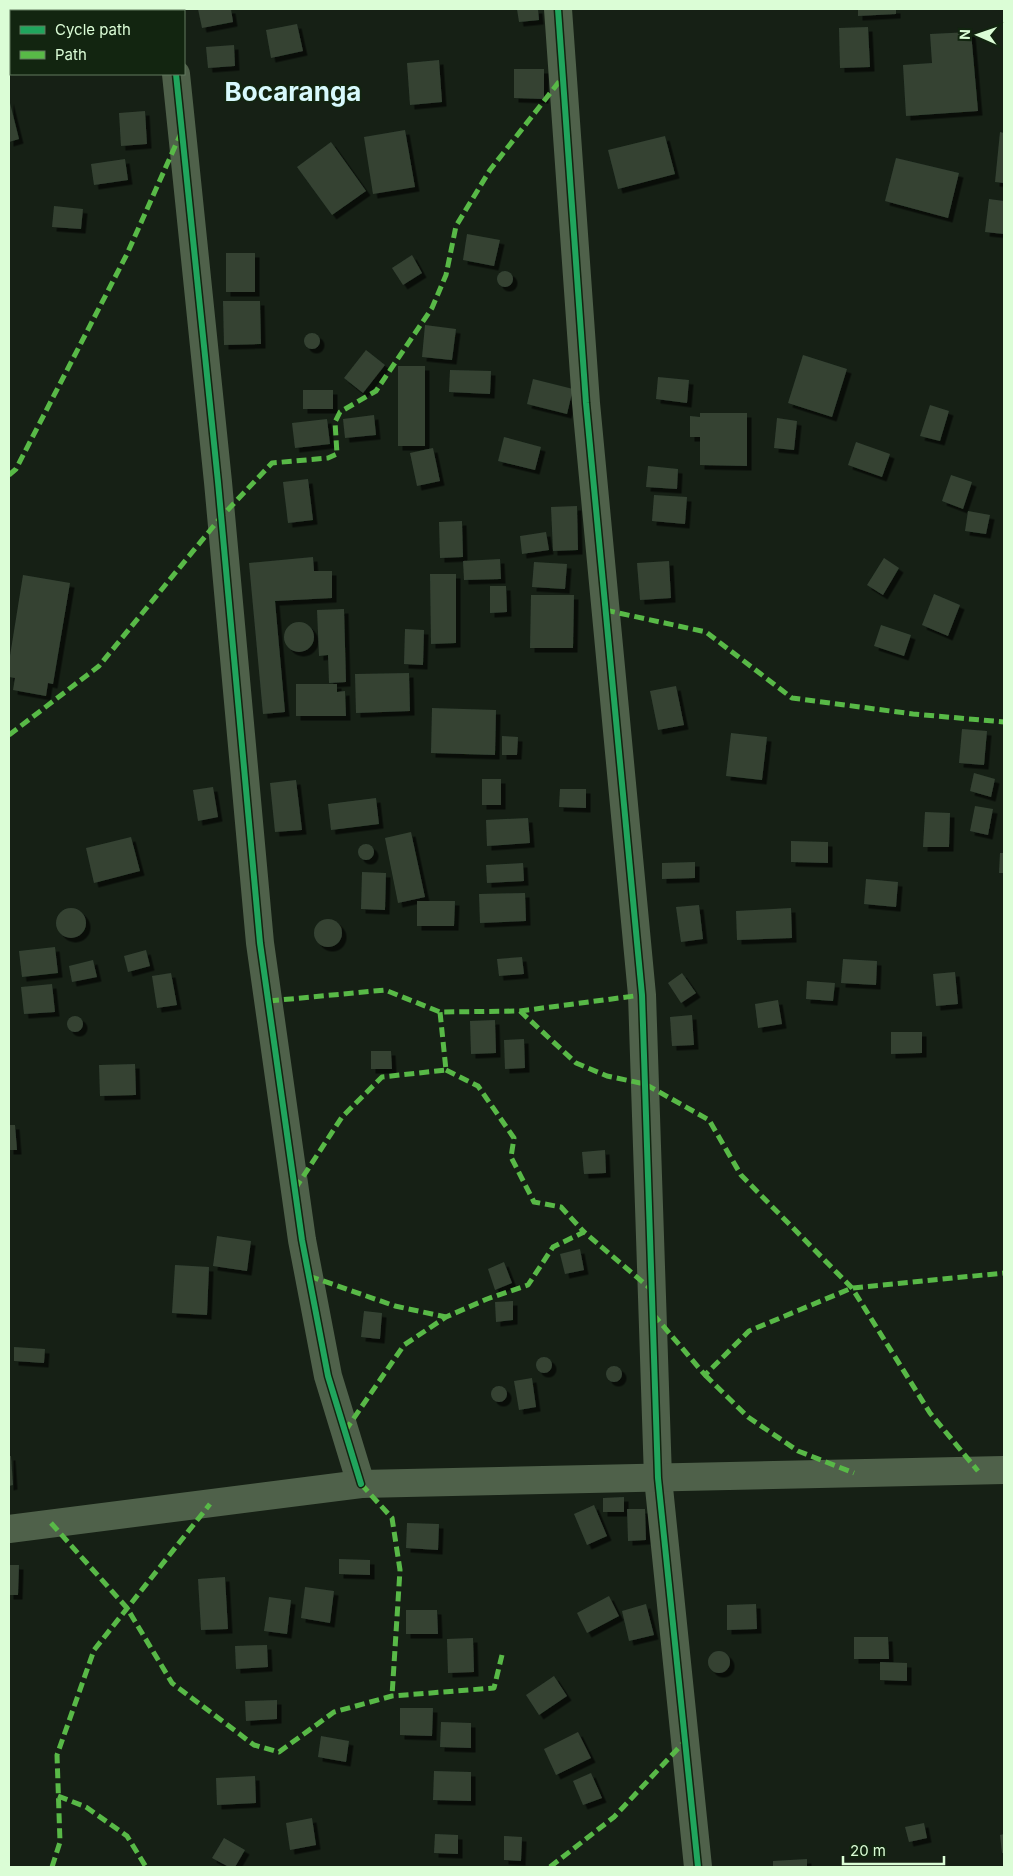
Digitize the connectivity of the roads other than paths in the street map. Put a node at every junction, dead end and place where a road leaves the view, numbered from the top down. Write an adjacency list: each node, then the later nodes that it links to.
1 (558, 9): 4 (street)
2 (176, 75): 5 (street)
3 (1004, 1470): 4 (street)
4 (658, 1478): 5 (street); 7 (street)
5 (362, 1484): 6 (street)
6 (9, 1528)
7 (698, 1867)

